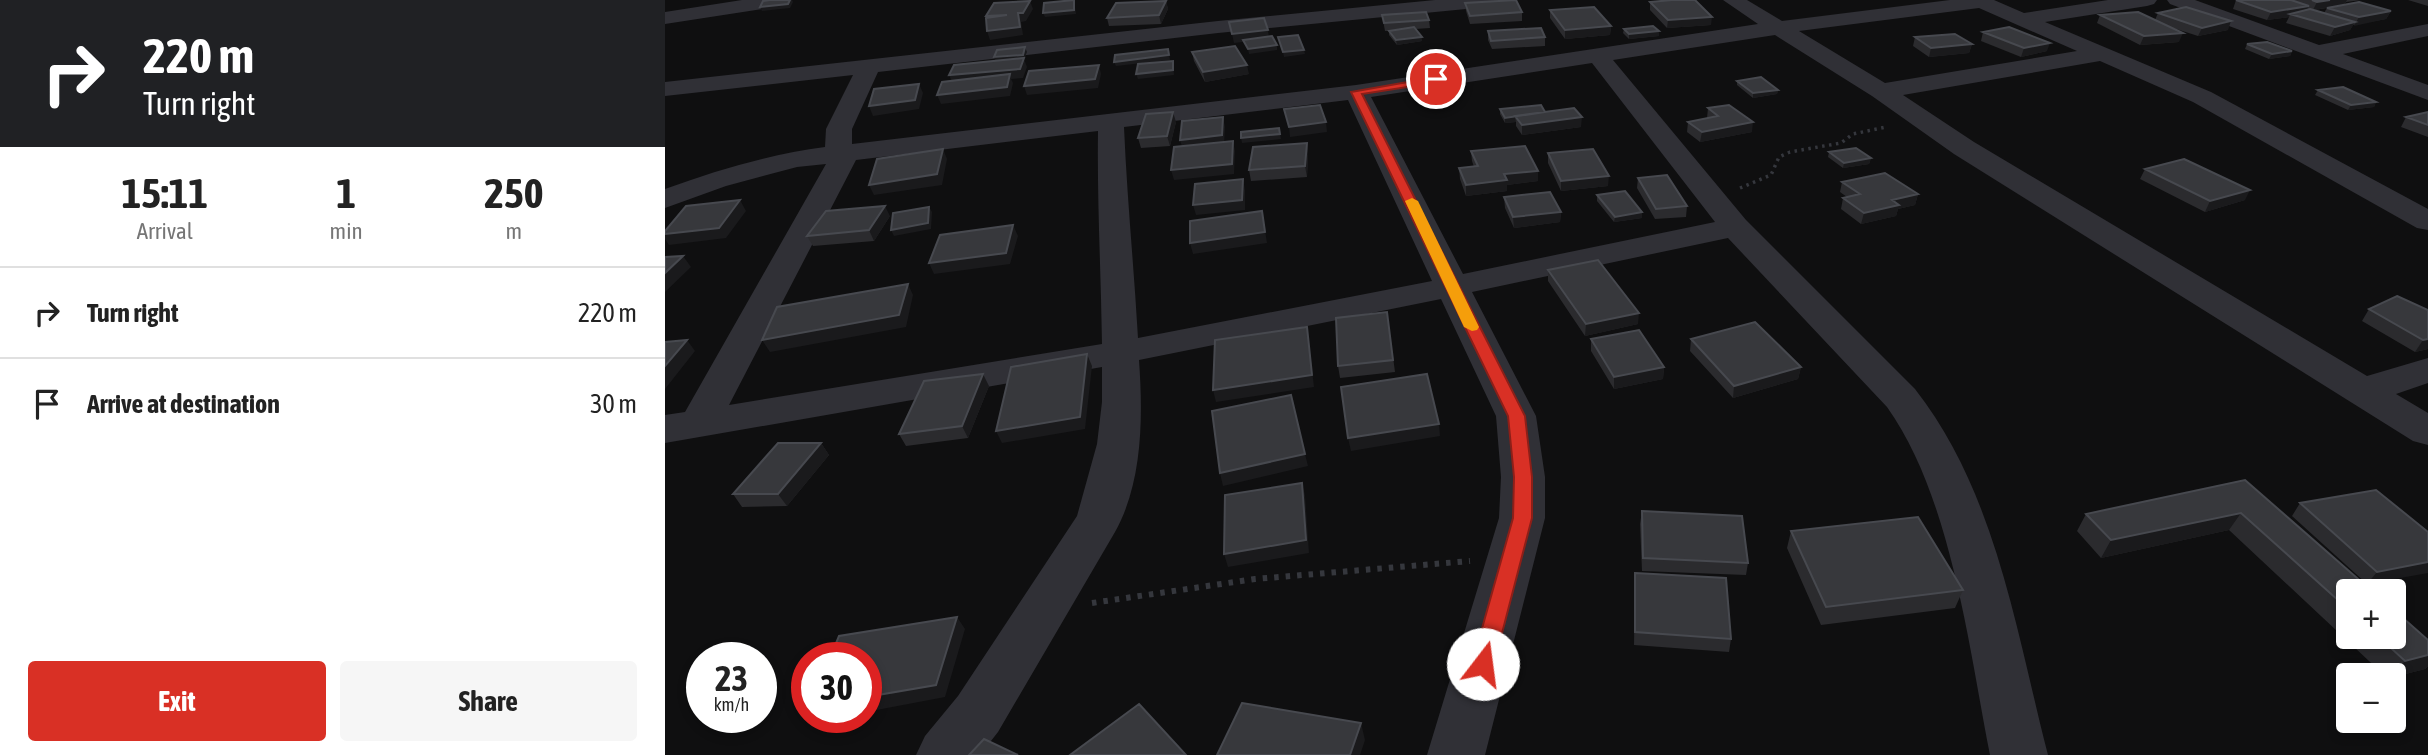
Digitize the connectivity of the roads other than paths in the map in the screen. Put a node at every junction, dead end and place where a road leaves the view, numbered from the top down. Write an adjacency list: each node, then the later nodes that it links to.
1 (781, 0): 7 (street)
2 (1497, 0): 14 (street)
3 (1733, 0): 9 (street)
4 (2147, 0): 8 (street)
5 (2177, 0): 11 (street)
6 (1980, 1): 8 (street); 9 (street)
7 (665, 18)
8 (2024, 19): 12 (street)
9 (1777, 28): 13 (street); 16 (street)
10 (2428, 30): 11 (street)
11 (2315, 53): 18 (street)
12 (2102, 54): 16 (street); 23 (street)
13 (1597, 55): 17 (street); 22 (street)
14 (869, 66): 15 (street); 20 (street)
15 (665, 89)
16 (1881, 91): 27 (street)
17 (1356, 92): 19 (street); 24 (street)
18 (2428, 93)
19 (1111, 122): 20 (street); 25 (street)
20 (845, 155): 21 (street); 28 (street)
21 (665, 199)
22 (1725, 216): 24 (street); 32 (street)
23 (2428, 221)
24 (1452, 287): 25 (street); 31 (street)
25 (1119, 353): 28 (street); 30 (street)
26 (2428, 370): 27 (street)
27 (2363, 391): 29 (street)
28 (682, 427)
29 (2428, 431)
30 (945, 755)
31 (1456, 755)
32 (2018, 755)

